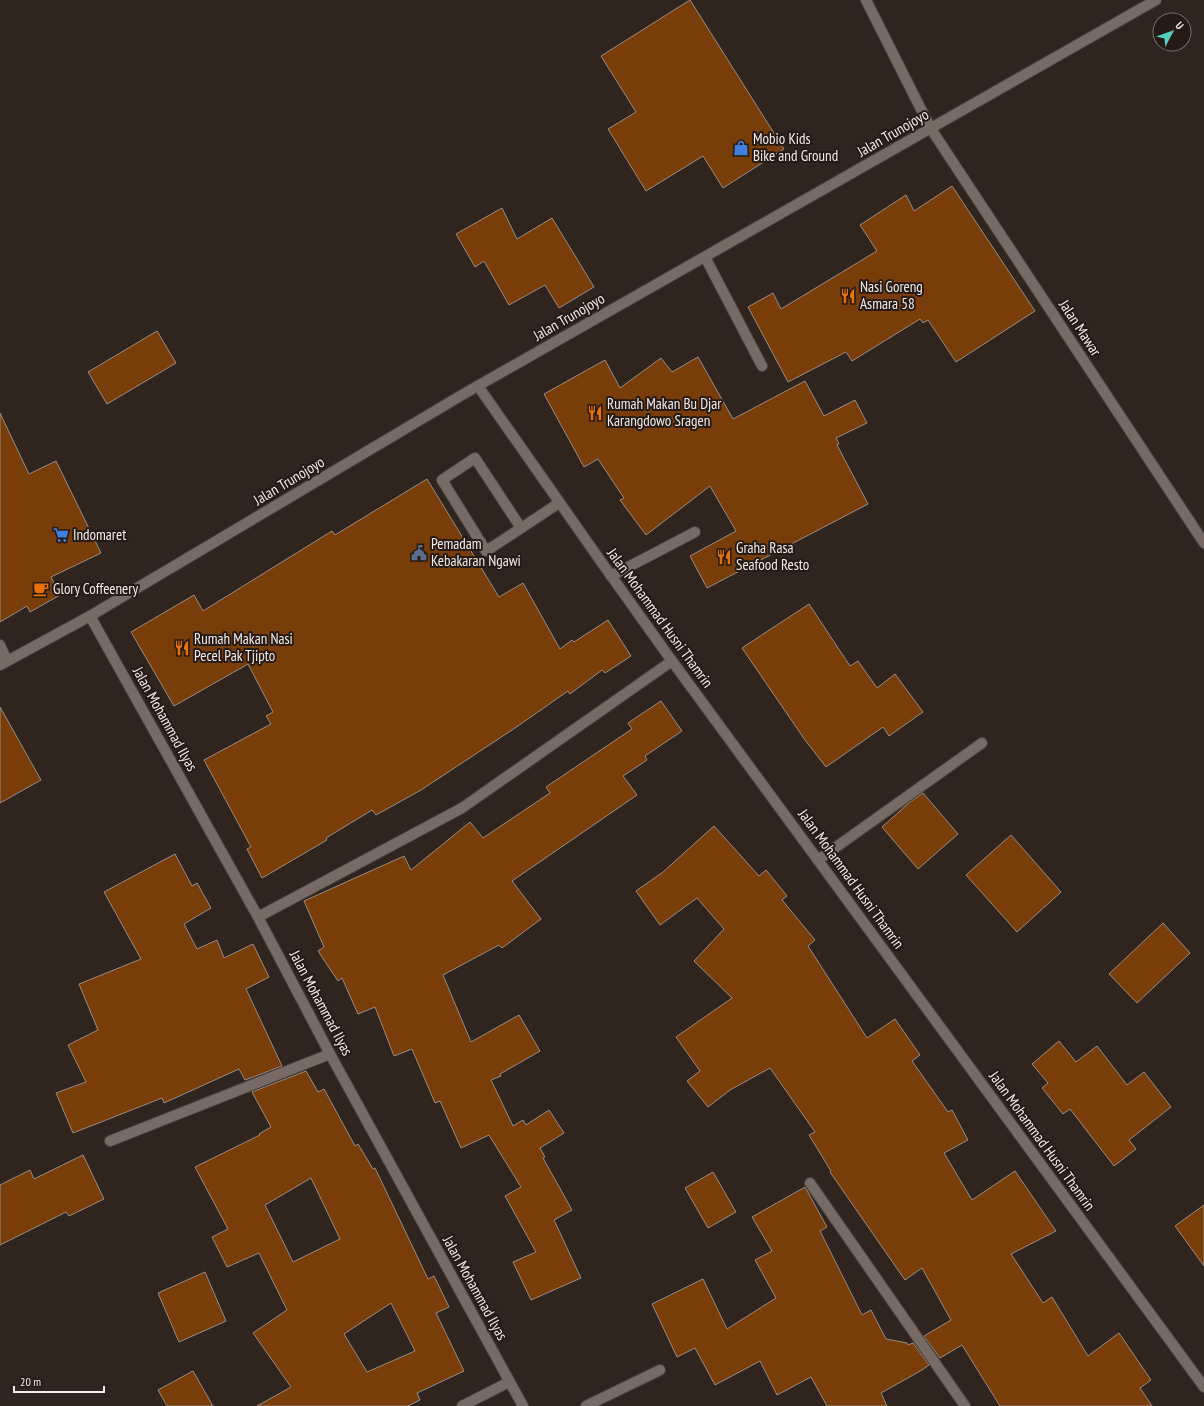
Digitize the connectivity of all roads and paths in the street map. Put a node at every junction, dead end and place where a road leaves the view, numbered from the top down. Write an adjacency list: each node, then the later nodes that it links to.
1 (866, 0): 3 (street, Jalan Mawar)
2 (1156, 0): 3 (street, Jalan Trunojoyo)
3 (931, 129): 4 (street, Jalan Trunojoyo); 10 (street, Jalan Mawar)
4 (705, 257): 5 (street); 6 (street, Jalan Trunojoyo)
5 (762, 366)
6 (478, 386): 7 (street, Jalan Mohammad Husni Thamrin); 12 (street, Jalan Trunojoyo)
7 (559, 503): 8 (street); 11 (street, Jalan Mohammad Husni Thamrin)
8 (521, 528): 8 (street)
9 (695, 532): 11 (street)
10 (1204, 543)
11 (612, 576): 14 (street, Jalan Mohammad Husni Thamrin)
12 (90, 616): 15 (street, Jalan Trunojoyo); 18 (street, Jalan Mohammad Ilyas)
13 (0, 646): 15 (street)
14 (672, 660): 17 (street, Jalan Mohammad Husni Thamrin); 18 (street)
15 (4, 663)
16 (982, 743): 17 (street)
17 (818, 860): 24 (street, Jalan Mohammad Husni Thamrin)
18 (258, 916): 19 (street, Jalan Mohammad Ilyas)
19 (330, 1054): 20 (street); 23 (street, Jalan Mohammad Ilyas)
20 (110, 1141)
21 (810, 1183): 28 (street)
22 (660, 1370): 27 (street)
23 (509, 1382): 25 (street); 26 (street, Jalan Mohammad Ilyas)
24 (1204, 1387)
25 (462, 1406)
26 (523, 1406)
27 (586, 1406)
28 (964, 1406)

